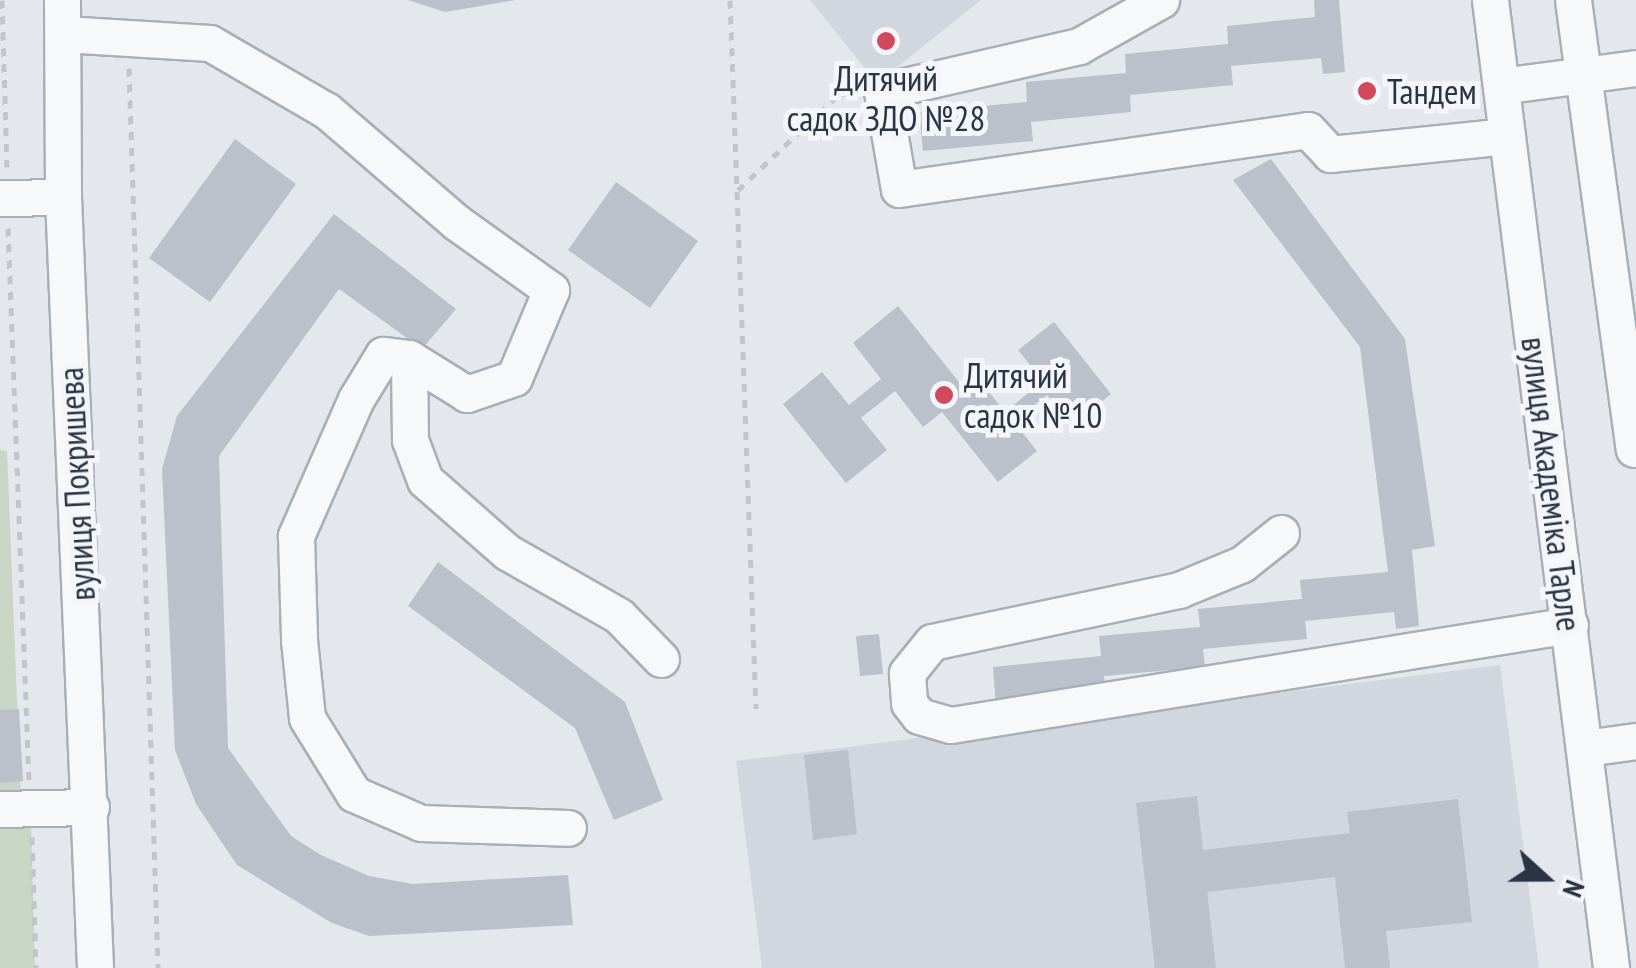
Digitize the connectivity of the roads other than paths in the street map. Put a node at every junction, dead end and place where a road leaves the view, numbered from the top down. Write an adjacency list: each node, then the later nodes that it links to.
1 (1161, 0): 8 (street)
2 (1490, 0): 7 (street, вулиця Академіка Тарле)
3 (1573, 0): 6 (street)
4 (63, 17): 9 (street, вулиця Покришева); 11 (street)
5 (1636, 68): 6 (street)
6 (1581, 76): 7 (street); 12 (street)
7 (1501, 86): 8 (street, вулиця Академіка Тарле)
8 (1507, 136): 14 (street, вулиця Академіка Тарле)
9 (63, 197): 10 (street); 18 (street, вулиця Покришева)
10 (4, 198)
11 (409, 358): 15 (street); 20 (street)
12 (1634, 449)
13 (1281, 533): 14 (street)
14 (1570, 625): 17 (street, вулиця Академіка Тарле)
15 (660, 659)
16 (1636, 741): 17 (street)
17 (1586, 748): 22 (street, вулиця Академіка Тарле)
18 (92, 807): 19 (street); 21 (street, вулиця Покришева)
19 (15, 809)
20 (568, 828)
21 (96, 968)
22 (1611, 968)

